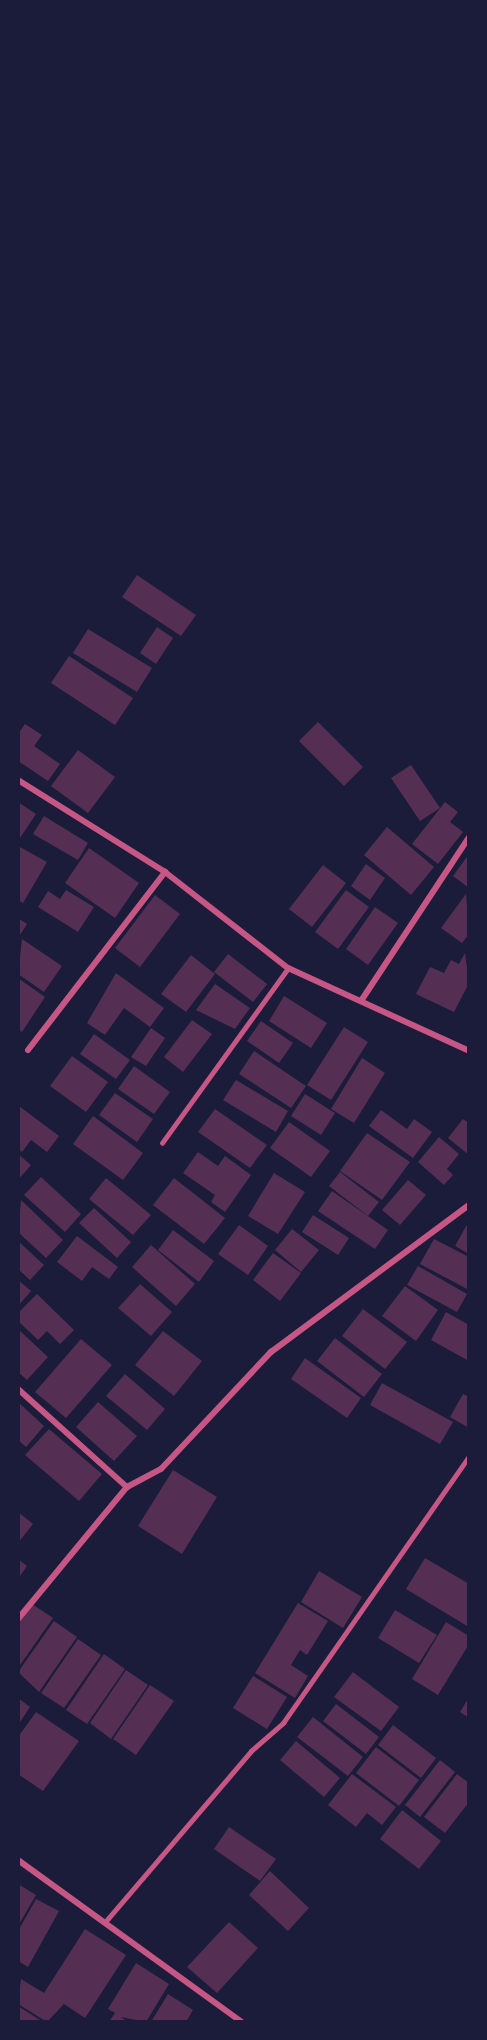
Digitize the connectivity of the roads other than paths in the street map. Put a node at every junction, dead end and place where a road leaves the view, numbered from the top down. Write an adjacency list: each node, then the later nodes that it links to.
1 (18, 780): 3 (street)
2 (469, 837): 5 (street)
3 (165, 872): 4 (street); 6 (street)
4 (288, 968): 5 (street); 8 (lane)
5 (360, 1001): 7 (street)
6 (28, 1050)
7 (469, 1051)
8 (162, 1143)
9 (469, 1205): 12 (street)
10 (18, 1389): 12 (street)
11 (469, 1456): 15 (lane)
12 (127, 1487): 13 (street)
13 (18, 1619)
14 (18, 1860): 15 (street)
15 (106, 1921): 16 (street)
16 (242, 2022)

